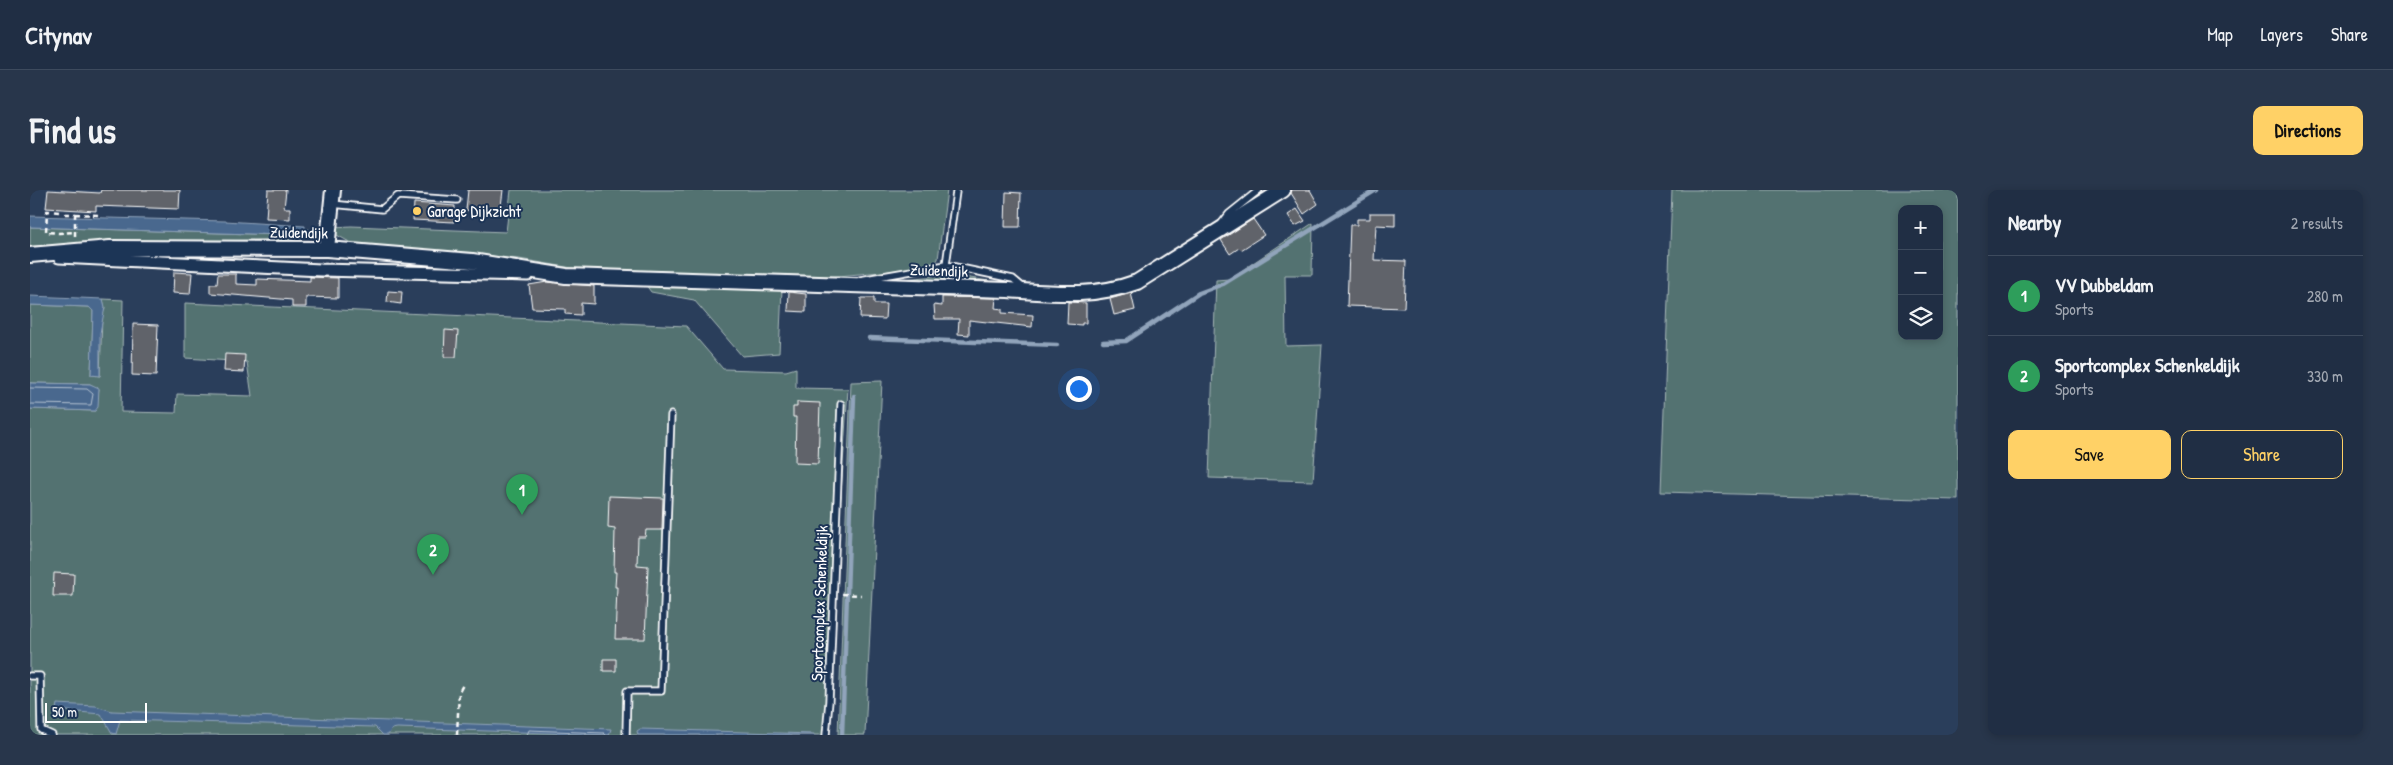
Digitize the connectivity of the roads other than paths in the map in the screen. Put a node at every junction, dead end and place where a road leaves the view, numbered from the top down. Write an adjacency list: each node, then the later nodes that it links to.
1 (1259, 190): 6 (lane)
2 (1283, 190): 6 (street, Zuidendijk)
3 (956, 192): 9 (lane)
4 (332, 197): 5 (lane); 7 (street)
5 (457, 200)
6 (1211, 236): 12 (street, Zuidendijk)
7 (327, 249): 8 (street, Zuidendijk); 10 (street, Zuidendijk)
8 (30, 256): 10 (street, Zuidendijk)
9 (946, 266): 11 (lane); 12 (lane)
10 (566, 276): 11 (street, Zuidendijk)
11 (838, 284): 12 (street, Zuidendijk)
12 (1028, 291)
13 (841, 404): 18 (lane, Sportcomplex Schenkeldijk)
14 (671, 415): 17 (lane)
15 (30, 676): 16 (lane)
16 (52, 735)
17 (626, 735)
18 (826, 735)

